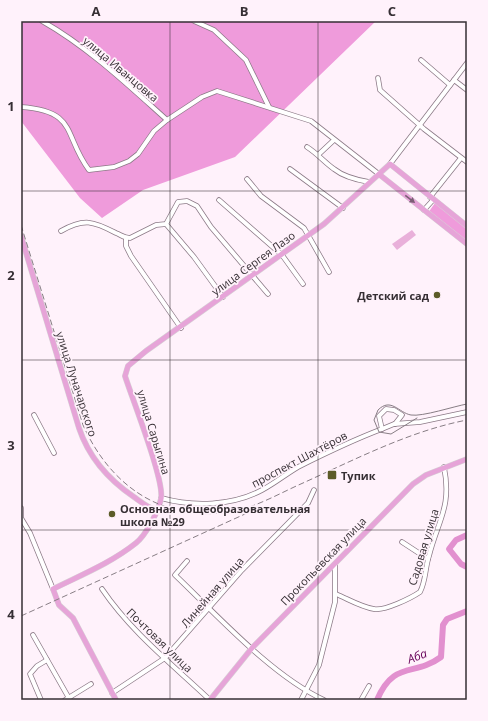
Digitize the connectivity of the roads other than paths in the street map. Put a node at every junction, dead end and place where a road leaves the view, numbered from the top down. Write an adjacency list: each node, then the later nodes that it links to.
1 (42, 21): 11 (street, улица Иванцовка)
2 (194, 21): 10 (street)
3 (421, 60): 7 (street)
4 (467, 63): 6 (street)
5 (378, 78): 12 (street)
6 (454, 80): 7 (street); 8 (street)
7 (450, 85): 12 (street)
8 (467, 90)
9 (21, 107): 11 (street)
10 (269, 107): 11 (street); 13 (street)
11 (167, 120)
12 (421, 125): 17 (street); 18 (street)
13 (334, 140): 15 (street); 20 (street)
14 (307, 147): 15 (street)
15 (318, 154): 22 (street)
16 (467, 154): 17 (street)
17 (464, 160): 23 (street)
18 (390, 164): 20 (main road, улица Сергея Лазо); 23 (main road)
19 (290, 169): 25 (street)
20 (380, 175): 22 (main road, улица Сергея Лазо); 26 (main road, one-way to 26)
21 (248, 179): 30 (street)
22 (369, 182): 25 (main road, улица Сергея Лазо)
23 (431, 198): 26 (street); 28 (main road)
24 (219, 200): 34 (street)
25 (343, 208): 30 (main road, улица Сергея Лазо)
26 (424, 210): 33 (main road)
27 (166, 224): 32 (street); 36 (street); 39 (street)
28 (467, 226)
29 (61, 231): 32 (street)
30 (309, 235): 34 (main road, улица Сергея Лазо); 35 (street)
31 (21, 236): 52 (main road, улица Луначарского)
32 (126, 238): 40 (street)
33 (467, 244)
34 (282, 254): 36 (main road, улица Сергея Лазо); 37 (street)
35 (329, 272)
36 (253, 276): 38 (street); 39 (main road, улица Сергея Лазо)
37 (303, 284)
38 (268, 294)
39 (223, 297): 40 (main road, улица Сергея Лазо)
40 (181, 328): 41 (main road, улица Сергея Лазо)
41 (132, 362): 50 (main road, улица Сарыгина)
42 (467, 412): 44 (street, проспект Шахтёров)
43 (34, 415): 46 (street)
44 (394, 424): 45 (street, проспект Шахтёров); 45 (street)
45 (382, 429): 50 (street, проспект Шахтёров)
46 (54, 453)
47 (467, 459): 48 (main road, Прокопьевская улица)
48 (444, 467): 55 (street, Садовая улица); 57 (main road, Прокопьевская улица)
49 (314, 490): 61 (street, Линейная улица)
50 (161, 498): 52 (main road)
51 (21, 508): 53 (street)
52 (156, 510): 58 (main road)
53 (21, 518): 58 (street)
54 (402, 542): 55 (street)
55 (428, 559): 60 (street, Садовая улица)
56 (188, 561): 61 (street)
57 (335, 564): 60 (street); 63 (main road, Прокопьевская улица)
58 (53, 589): 69 (main road)
59 (102, 589): 64 (street, Почтовая улица)
60 (336, 594): 68 (street)
61 (210, 608): 63 (street); 64 (street, Линейная улица)
62 (33, 635): 65 (street)
63 (252, 648): 68 (street); 73 (main road, Прокопьевская улица)
64 (165, 658): 69 (street, Линейная улица); 73 (street, Почтовая улица)
65 (47, 660): 70 (street); 71 (street)
66 (91, 684): 70 (street)
67 (369, 686): 76 (street)
68 (306, 691): 74 (street); 75 (street)
69 (112, 693): 72 (main road)
70 (68, 699)
71 (41, 700)
72 (116, 700)
73 (210, 700)
74 (300, 700)
75 (324, 700)
76 (361, 700)

